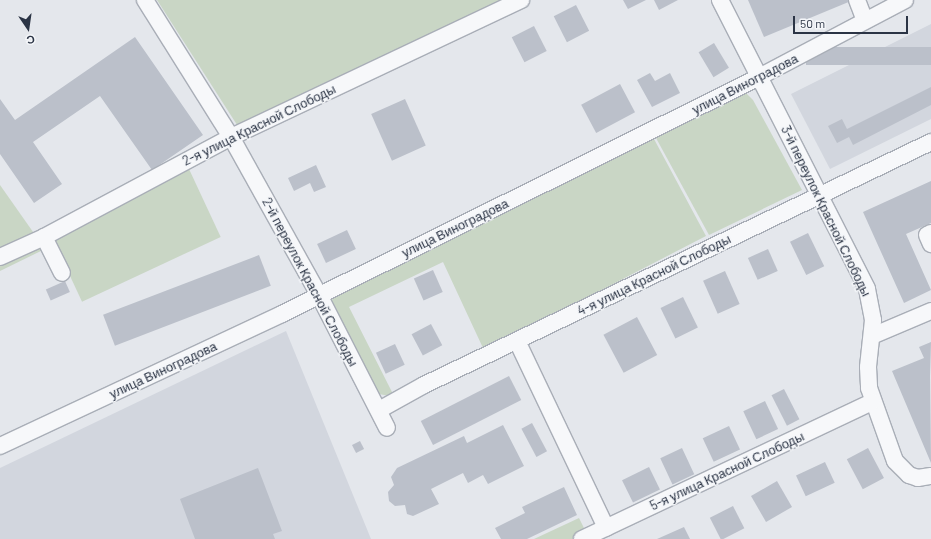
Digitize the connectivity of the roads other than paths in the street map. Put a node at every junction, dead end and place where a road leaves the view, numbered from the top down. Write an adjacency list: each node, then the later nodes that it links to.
1 (145, 0): 8 (street, 2-й переулок Красной Слободы)
2 (521, 0): 8 (street, 2-я улица Красной Слободы)
3 (720, 0): 7 (street, 3-й переулок Красной Слободы)
4 (857, 0): 6 (street)
5 (905, 0): 6 (street, улица Виноградова)
6 (865, 21): 7 (street, улица Виноградова)
7 (759, 77): 10 (street, 3-й переулок Красной Слободы); 16 (street, улица Виноградова)
8 (231, 137): 12 (street, 2-я улица Красной Слободы); 16 (street, 2-й переулок Красной Слободы)
9 (931, 142): 10 (street, 4-я улица Красной Слободы)
10 (820, 196): 18 (street, 3-й переулок Красной Слободы); 19 (street, 4-я улица Красной Слободы)
11 (931, 233): 13 (street)
12 (44, 237): 14 (street, 2-я улица Красной Слободы); 15 (street)
13 (931, 244)
14 (0, 257)
15 (62, 273)
16 (319, 295): 21 (street, 2-й переулок Красной Слободы); 23 (street, улица Виноградова)
17 (931, 311): 18 (street)
18 (872, 336): 20 (street, 3-й переулок Красной Слободы)
19 (517, 340): 21 (street, 4-я улица Красной Слободы); 25 (street)
20 (872, 402): 24 (street, 3-й переулок Красной Слободы); 25 (street, 5-я улица Красной Слободы)
21 (378, 410): 22 (street, 2-й переулок Красной Слободы)
22 (388, 428)
23 (0, 446)
24 (931, 476)
25 (606, 528): 26 (street, 5-я улица Красной Слободы)
26 (582, 539)

